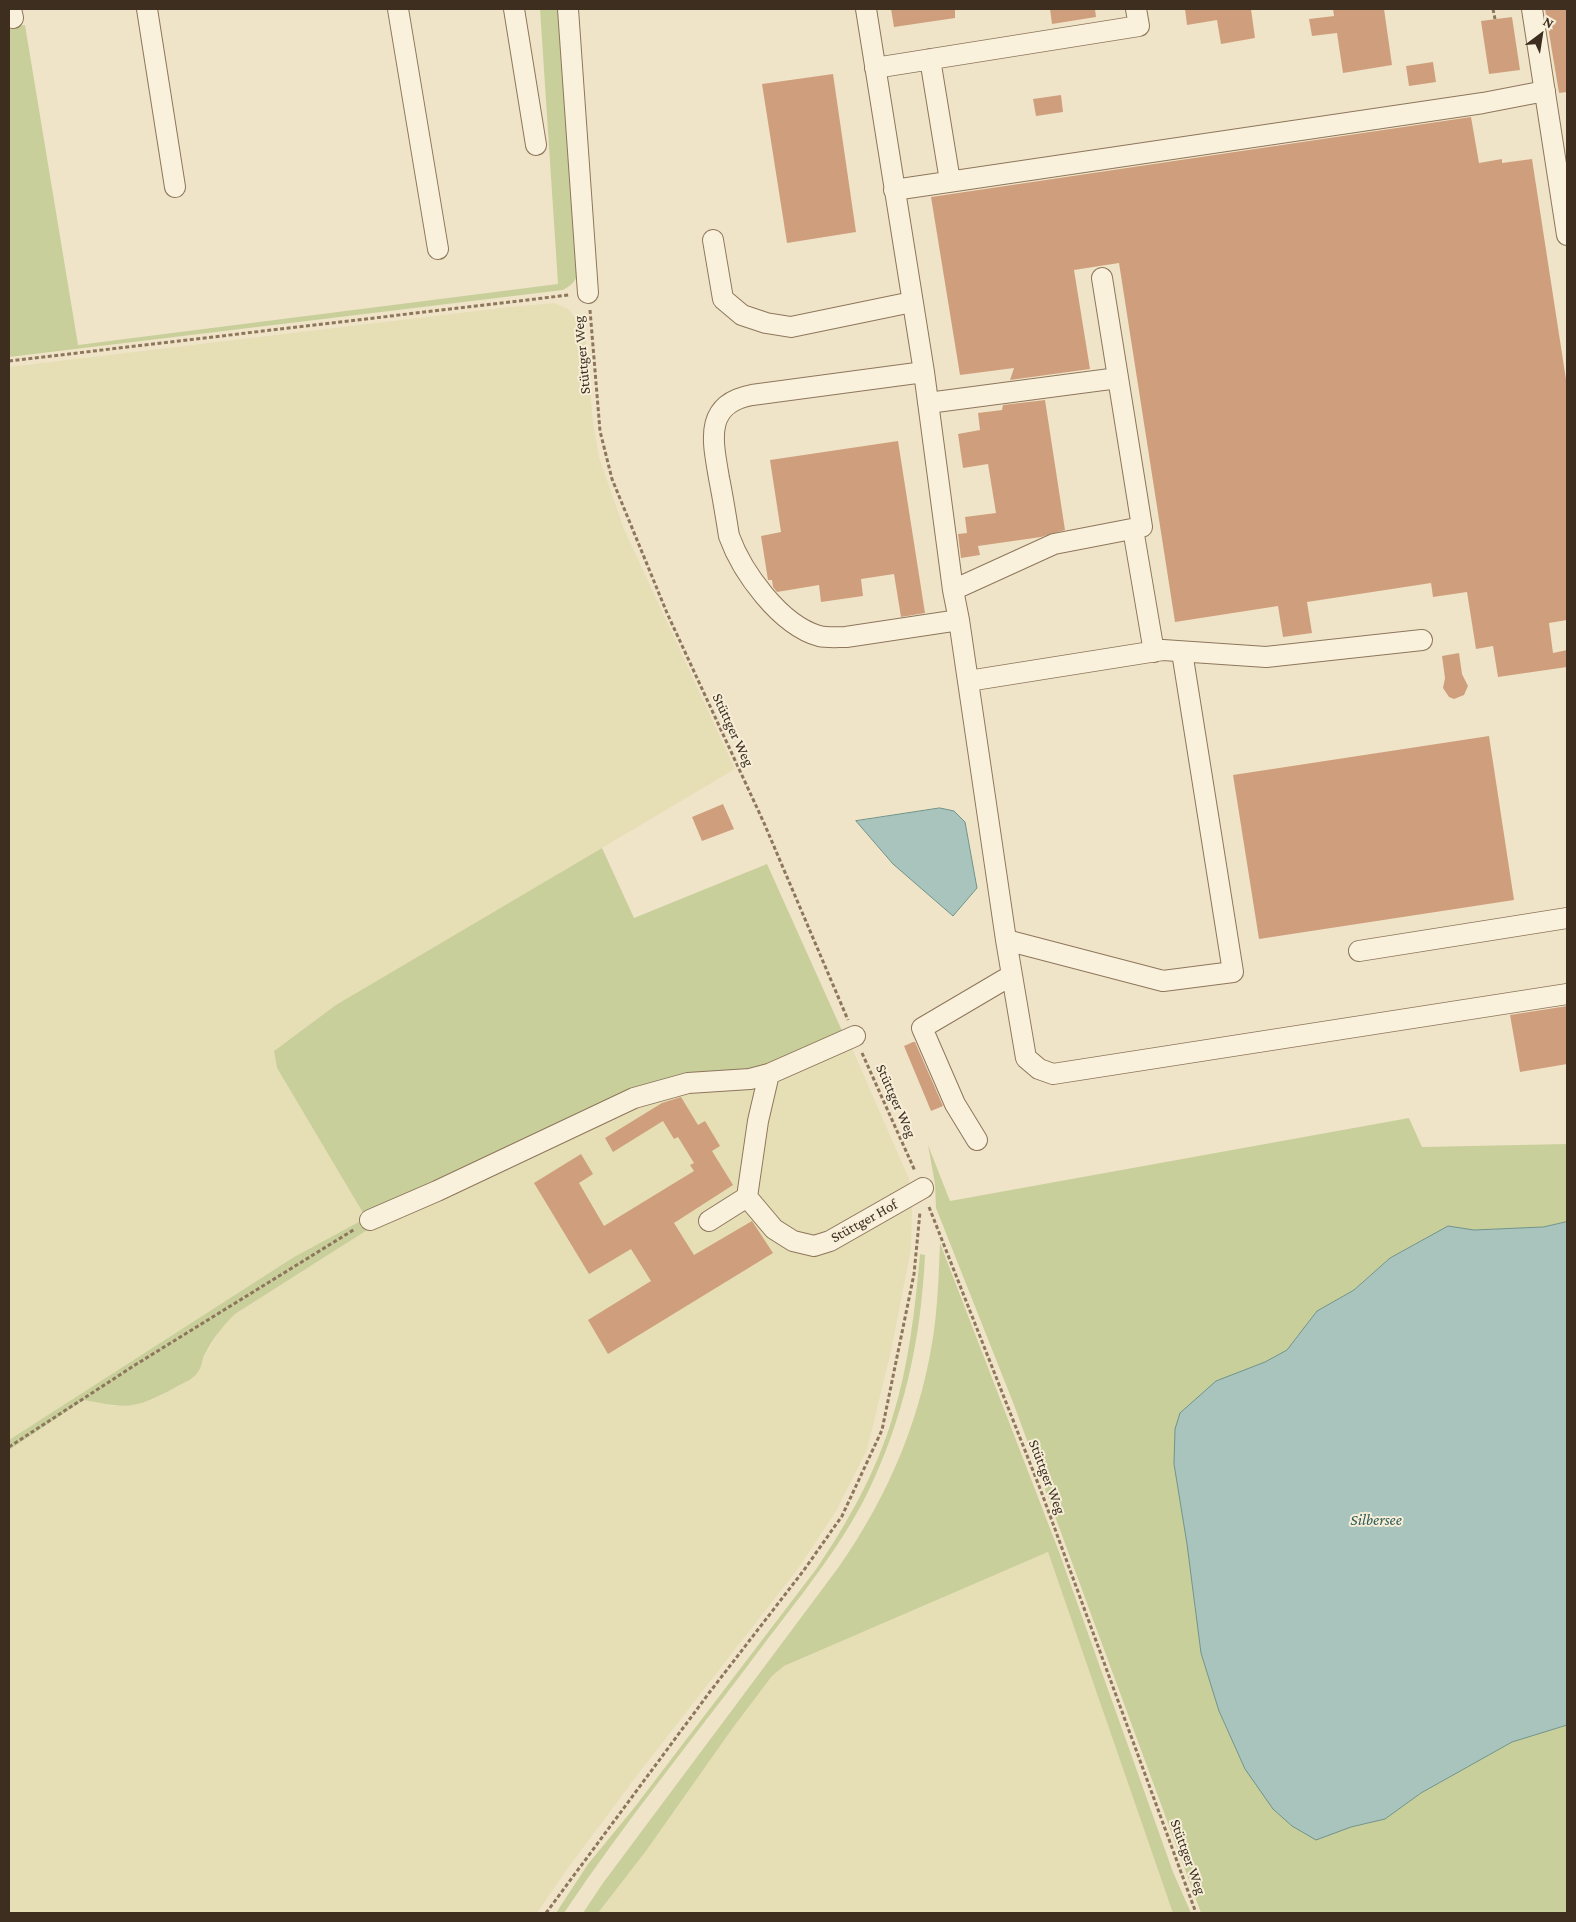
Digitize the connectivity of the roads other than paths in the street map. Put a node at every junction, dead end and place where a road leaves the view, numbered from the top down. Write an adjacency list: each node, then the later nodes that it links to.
1 (146, 9): 13 (lane)
2 (398, 9): 17 (lane)
3 (514, 9): 11 (lane)
4 (568, 9): 19 (lane)
5 (866, 9): 9 (lane)
6 (1136, 9): 8 (lane)
7 (1532, 9): 10 (lane)
8 (930, 60): 9 (lane); 12 (lane)
9 (875, 68): 14 (lane)
10 (1545, 91): 12 (lane); 15 (lane)
11 (536, 145)
12 (950, 181): 14 (lane)
13 (175, 187)
14 (894, 190): 20 (lane)
15 (1567, 235)
16 (714, 240): 20 (lane)
17 (438, 249)
18 (1102, 278): 22 (lane)
19 (589, 300)
20 (912, 302): 21 (lane)
21 (924, 372): 23 (lane); 26 (lane)
22 (1118, 378): 23 (lane); 24 (lane)
23 (928, 402): 25 (lane)
24 (1133, 529): 25 (lane); 28 (lane)
25 (953, 590): 26 (lane)
26 (959, 620): 30 (lane)
27 (1422, 640): 29 (lane)
28 (1154, 652): 29 (lane); 30 (lane)
29 (1182, 652): 32 (lane)
30 (968, 681): 32 (lane)
31 (1567, 918): 33 (lane)
32 (1006, 940): 34 (lane)
33 (1359, 950)
34 (1012, 975): 35 (lane); 38 (lane)
35 (1567, 994)
36 (855, 1036): 37 (lane)
37 (769, 1074): 40 (lane); 41 (lane)
38 (977, 1140)
39 (922, 1188): 40 (lane, Stüttger Hof)
40 (747, 1197): 42 (lane)
41 (370, 1220)
42 (709, 1221)

